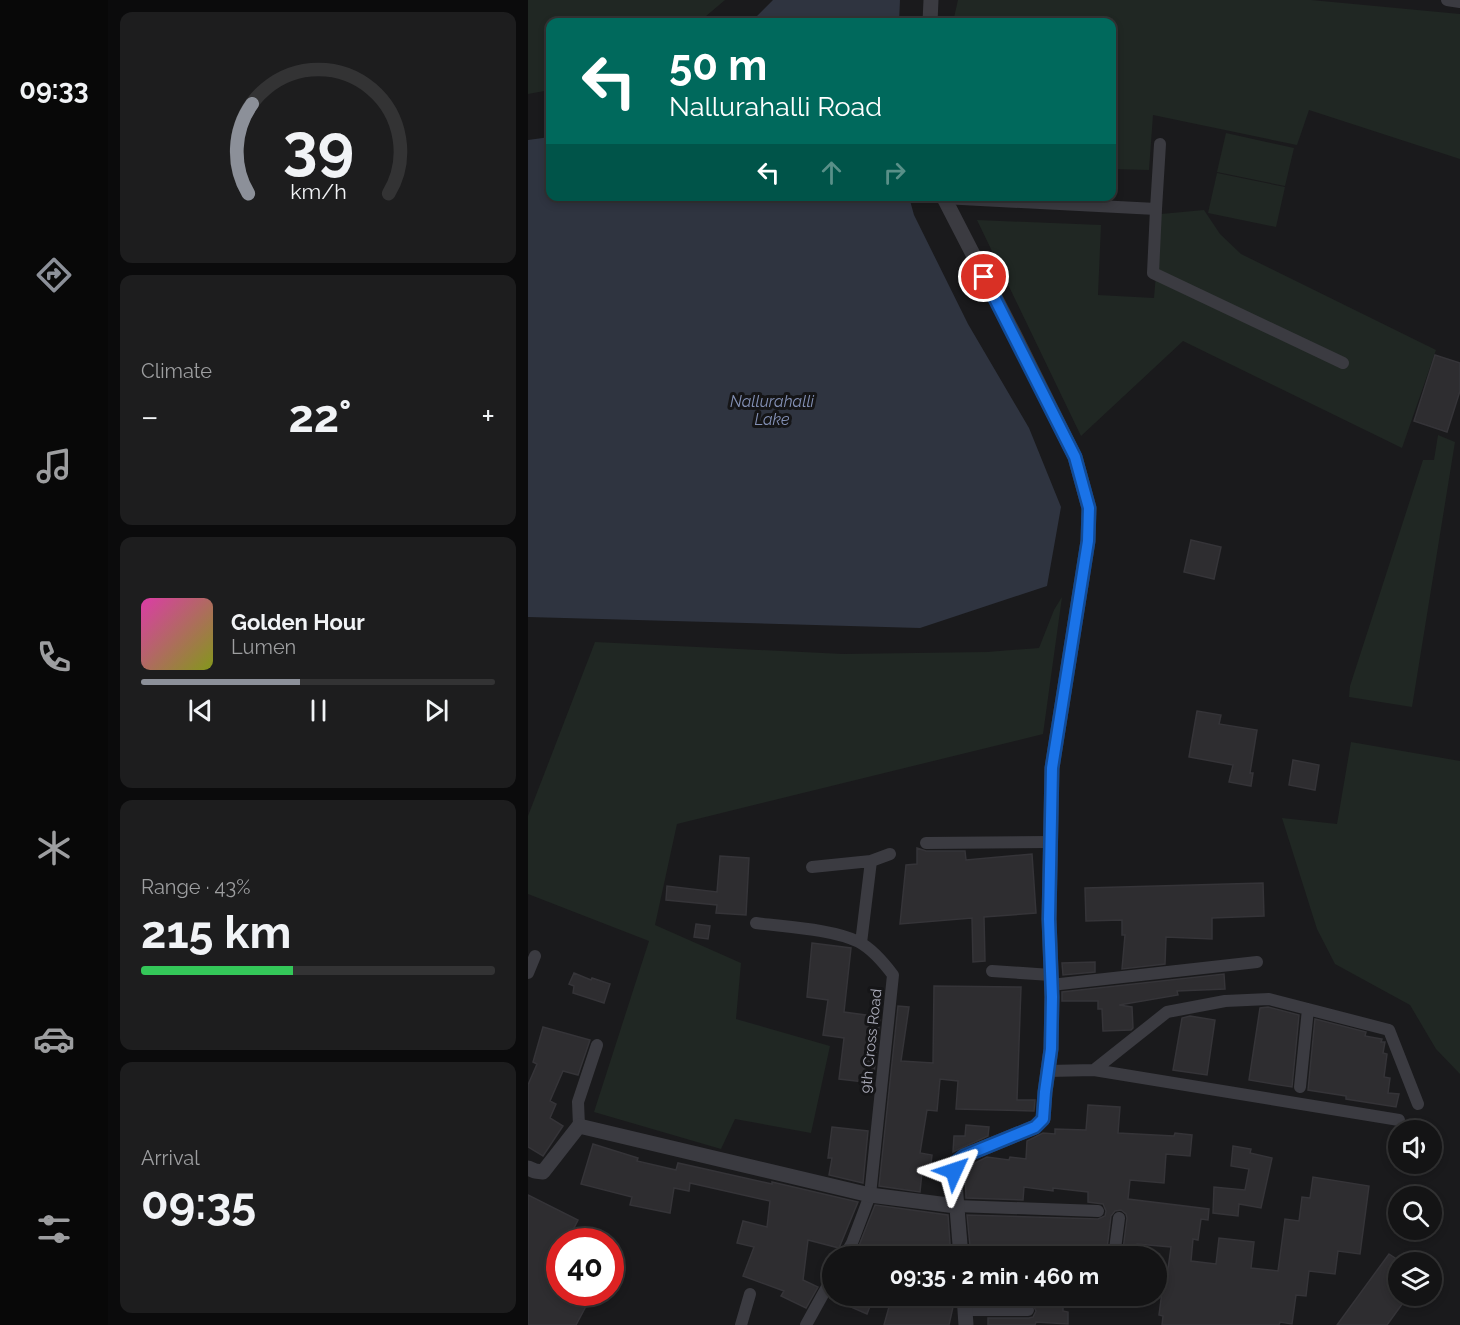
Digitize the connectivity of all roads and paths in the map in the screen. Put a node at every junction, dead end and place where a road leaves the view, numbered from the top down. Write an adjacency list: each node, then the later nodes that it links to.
1 (931, 0): 4 (street)
2 (1447, 0): 3 (street)
3 (1460, 2)
4 (930, 18)
5 (1160, 144): 8 (street)
6 (945, 201): 10 (street)
7 (1014, 201): 8 (street)
8 (1156, 209): 9 (street)
9 (1343, 363)
10 (1050, 842): 11 (street); 21 (street)
11 (926, 843)
12 (890, 854): 13 (street)
13 (871, 861): 14 (street); 16 (street)
14 (812, 867)
15 (756, 923): 16 (street, 9th Cross Road)
16 (861, 943): 31 (street, 9th Cross Road)
17 (535, 956): 20 (street)
18 (1257, 962): 21 (street)
19 (992, 971): 21 (street)
20 (528, 973)
21 (1051, 980): 25 (street)
22 (1308, 1009): 24 (street); 26 (street); 27 (street)
23 (597, 1046): 29 (street)
24 (1094, 1070): 25 (street); 28 (street)
25 (1048, 1071): 32 (street)
26 (1300, 1087)
27 (1418, 1104)
28 (1399, 1120)
29 (579, 1126): 30 (street); 31 (street)
30 (528, 1168)
31 (870, 1195): 32 (street); 35 (street, 9th Cross Road)
32 (956, 1206): 33 (street); 36 (street)
33 (1098, 1211)
34 (1119, 1218): 37 (street)
35 (850, 1246)
36 (959, 1246)
37 (1115, 1246)
38 (750, 1294): 42 (street)
39 (822, 1296): 43 (street)
40 (965, 1310): 41 (street)
41 (1028, 1310)
42 (741, 1325)
43 (806, 1325)

